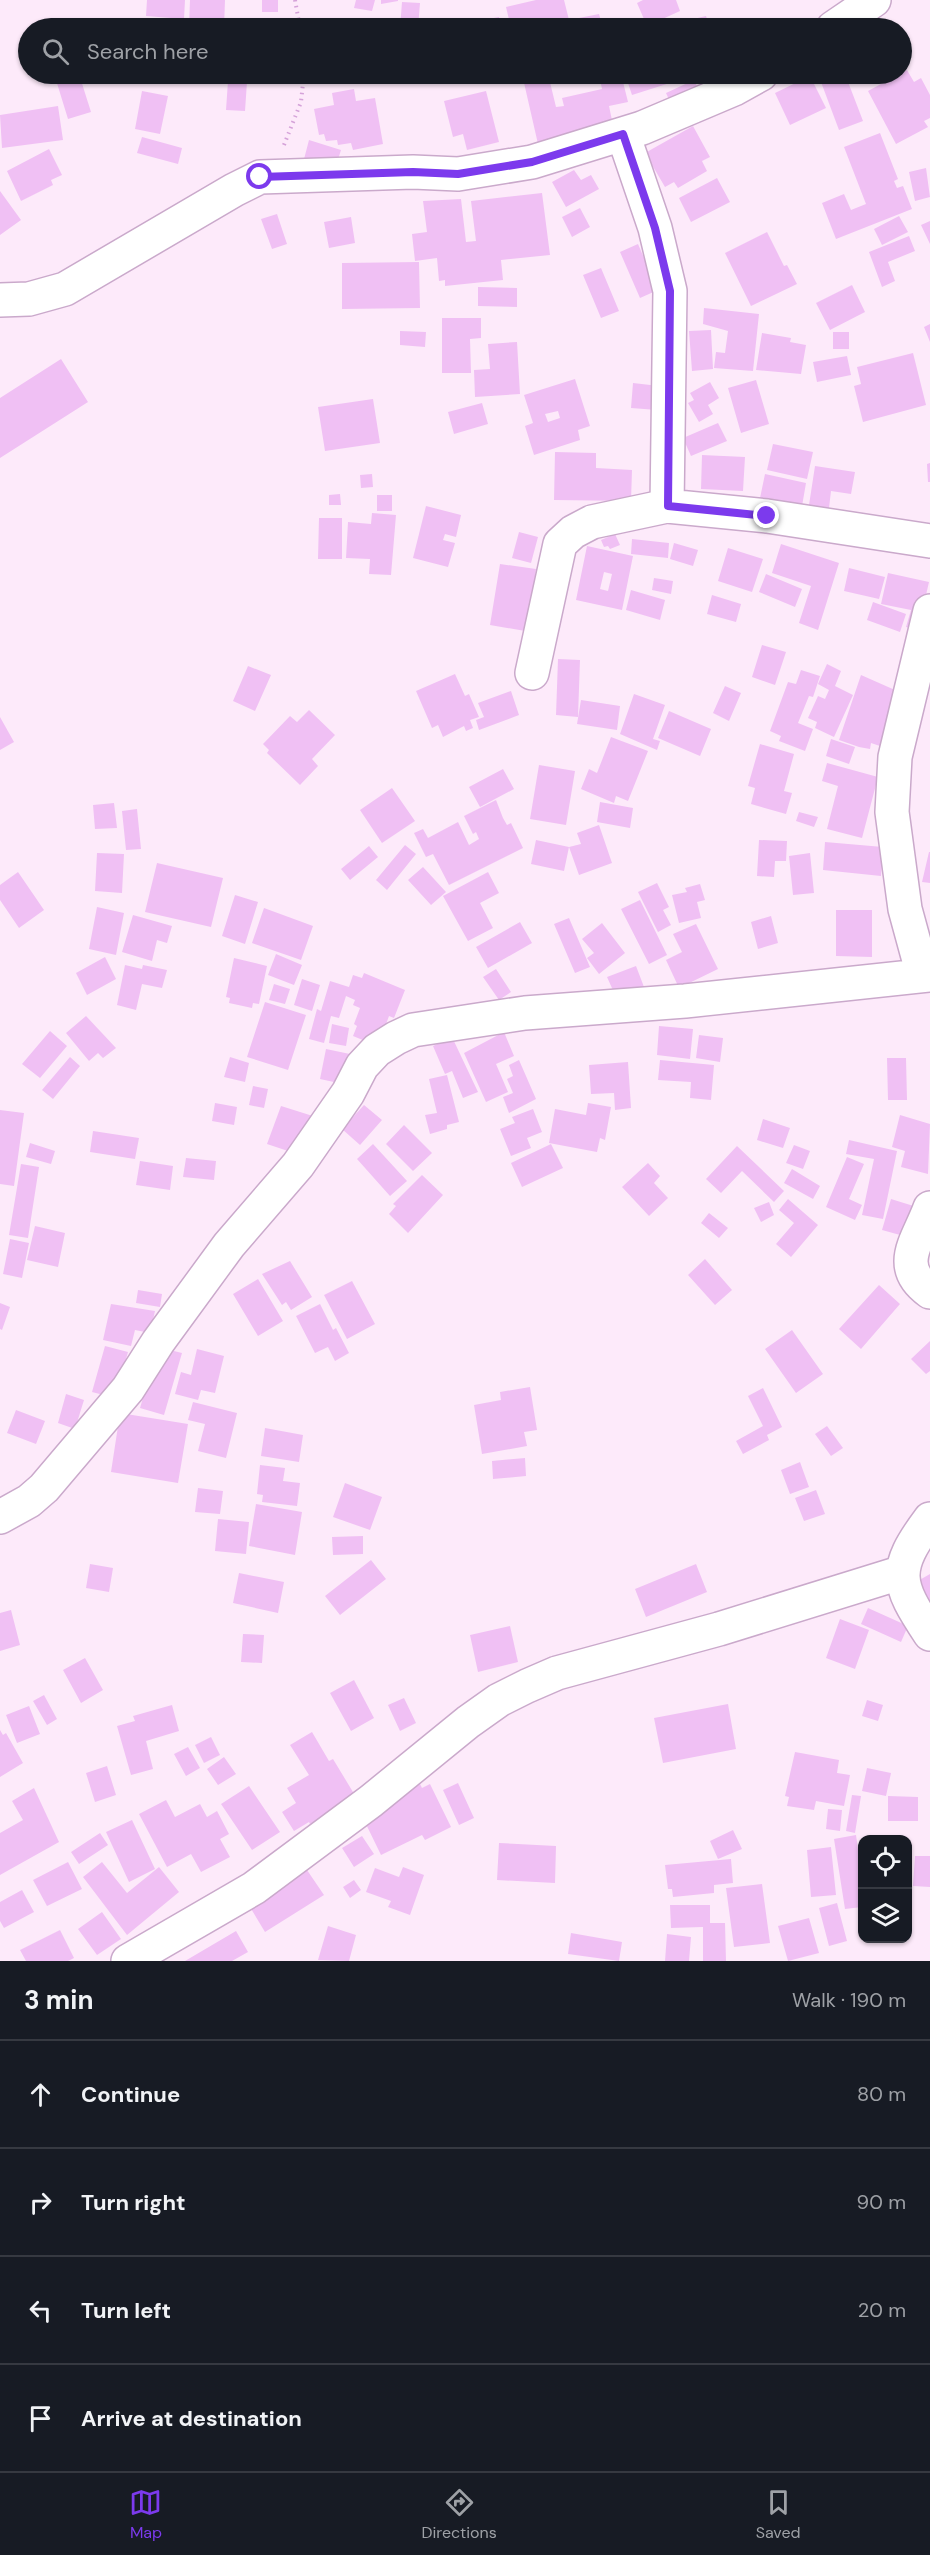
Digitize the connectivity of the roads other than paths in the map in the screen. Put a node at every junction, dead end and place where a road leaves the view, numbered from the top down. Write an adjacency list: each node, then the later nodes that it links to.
1 (874, 0): 2 (street)
2 (848, 18)
3 (743, 84): 4 (street)
4 (623, 134): 5 (street); 6 (street)
5 (0, 300)
6 (668, 506): 7 (street); 9 (street)
7 (930, 541)
8 (930, 611): 10 (street)
9 (532, 673)
10 (927, 975): 13 (street)
11 (930, 1208): 12 (street)
12 (930, 1292)
13 (0, 1517)
14 (930, 1519): 15 (street)
15 (903, 1572): 16 (street); 17 (street)
16 (930, 1634)
17 (128, 1961)

